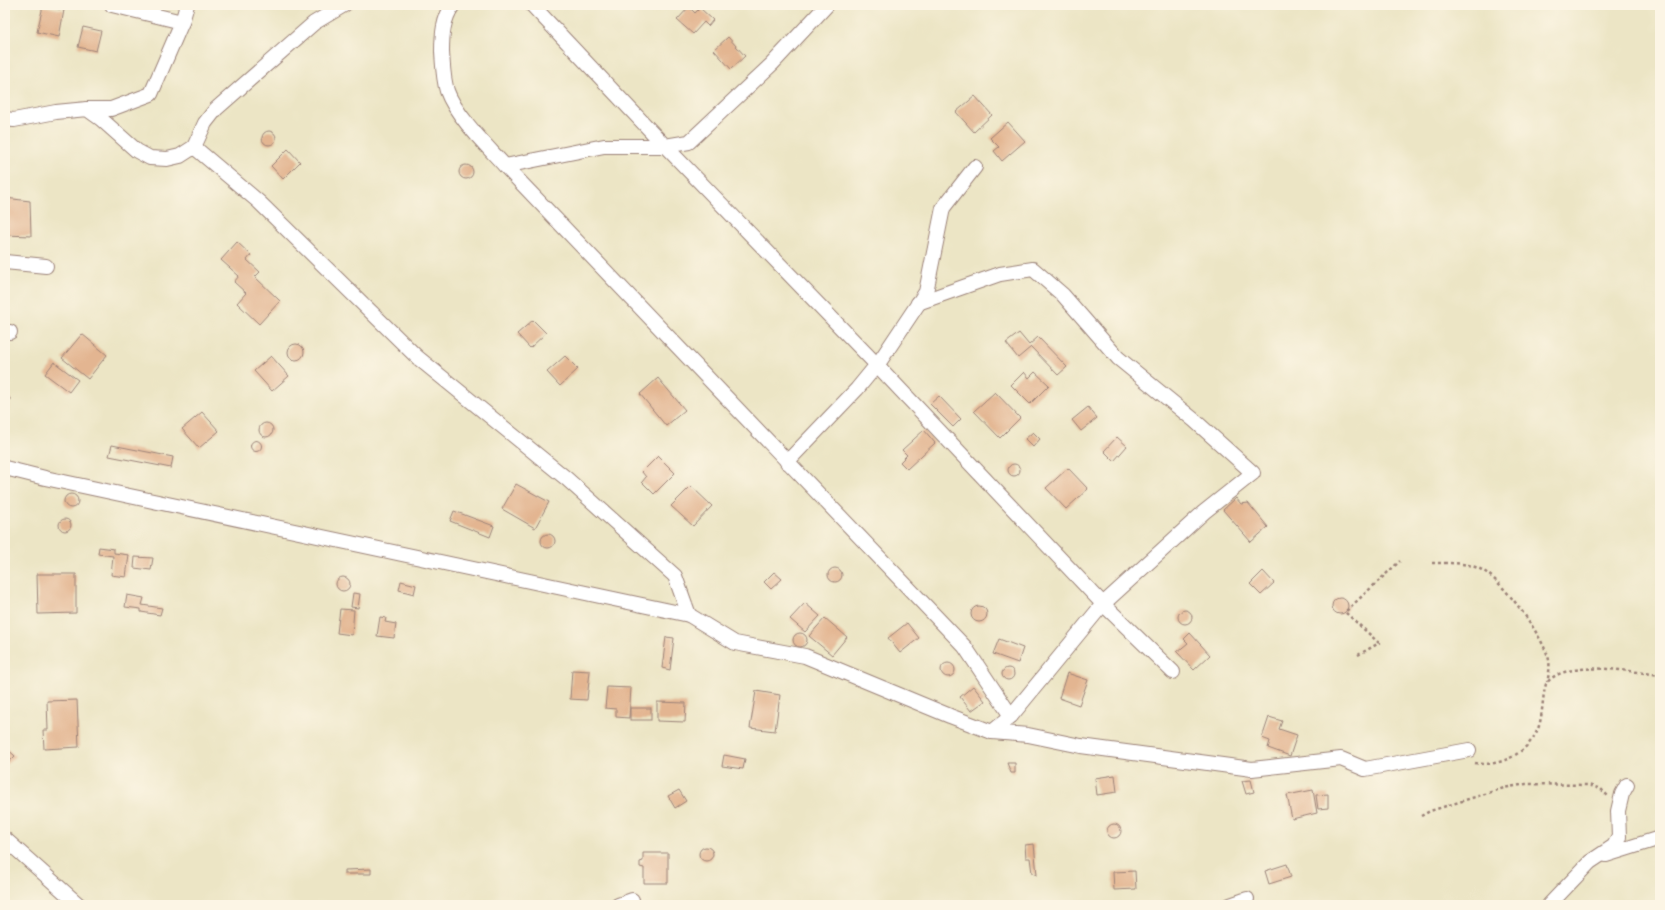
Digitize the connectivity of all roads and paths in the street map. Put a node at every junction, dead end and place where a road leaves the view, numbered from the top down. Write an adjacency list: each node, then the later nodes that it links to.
1 (112, 5): 7 (street)
2 (187, 5): 7 (street)
3 (344, 5): 11 (street)
4 (453, 5): 12 (street)
5 (532, 5): 10 (street)
6 (827, 5): 10 (street)
7 (182, 22): 8 (street)
8 (87, 109): 9 (street); 11 (street)
9 (8, 123)
10 (665, 146): 12 (street); 17 (street)
11 (194, 147): 23 (street)
12 (505, 166): 18 (street)
13 (975, 167): 16 (street)
14 (5, 262): 15 (street)
15 (46, 266)
16 (918, 303): 17 (street); 22 (street)
17 (877, 365): 18 (street); 22 (street)
18 (787, 462): 28 (street)
19 (5, 468): 23 (street)
20 (1400, 560): 24 (path)
21 (1432, 563): 27 (path)
22 (1103, 604): 25 (street); 28 (street)
23 (689, 615): 29 (street)
24 (1358, 655)
25 (1173, 672)
26 (1660, 675): 27 (path)
27 (1547, 682): 30 (path)
28 (1011, 716): 29 (street)
29 (992, 732): 30 (street)
30 (1470, 756)
31 (1627, 785): 32 (street)
32 (1618, 811): 33 (path); 36 (street)
33 (1421, 816)
34 (1660, 838): 36 (street)
35 (5, 839): 39 (street)
36 (1596, 858): 42 (street)
37 (1247, 899): 41 (street)
38 (632, 900): 40 (street)
39 (79, 905)
40 (618, 905)
41 (1230, 905)
42 (1550, 905)

